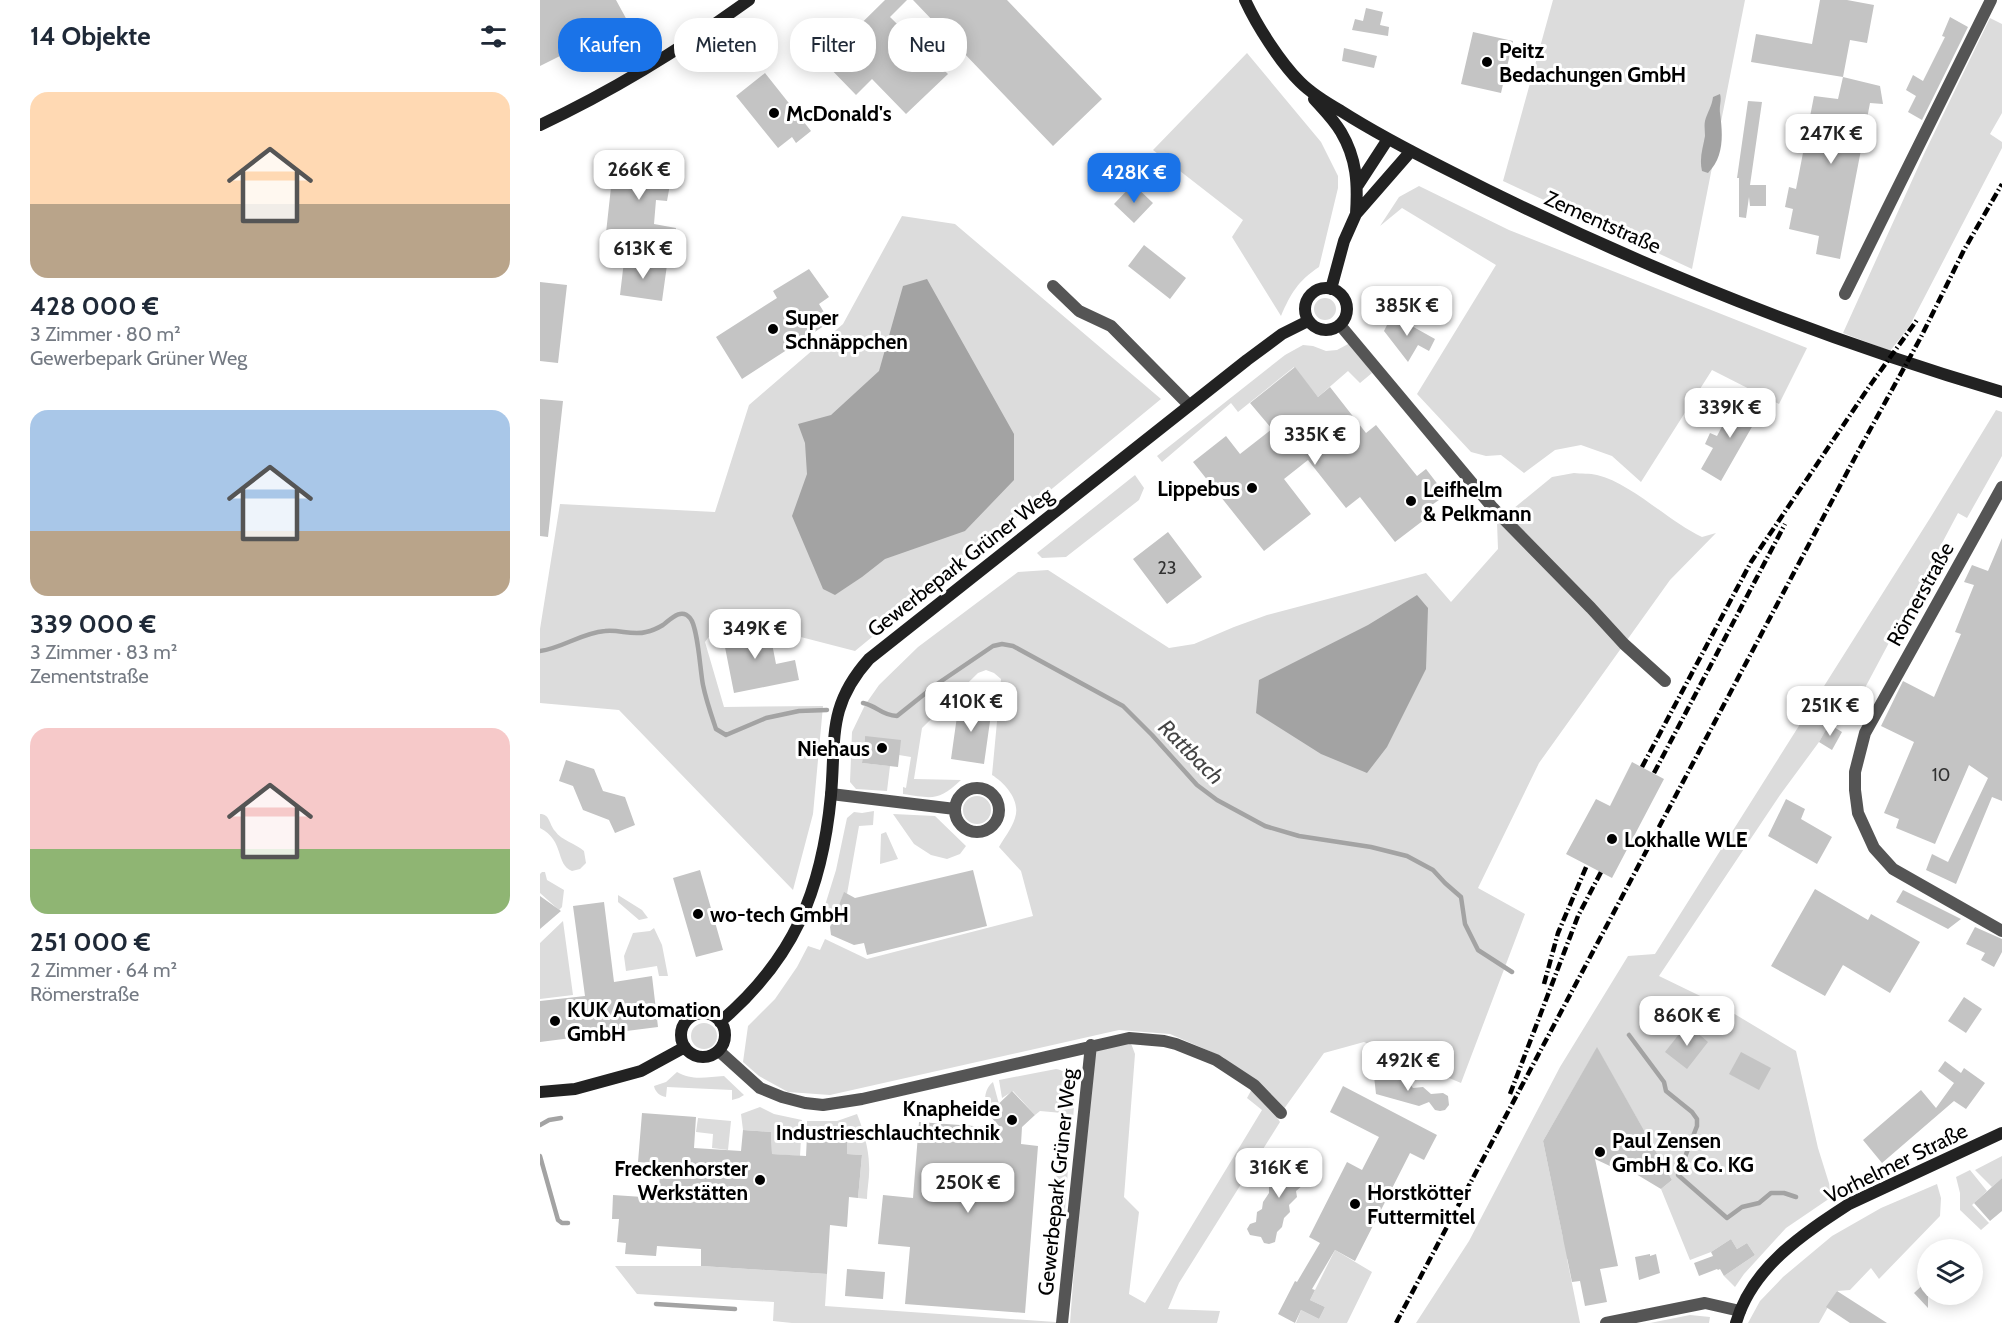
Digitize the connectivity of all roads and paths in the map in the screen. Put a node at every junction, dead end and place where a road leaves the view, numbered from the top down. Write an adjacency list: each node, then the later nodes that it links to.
1 (749, 0): 5 (street)
2 (1245, 0): 4 (street, Zementstraße)
3 (1991, 0): 12 (street)
4 (1300, 82): 6 (street, Zementstraße); 8 (street)
5 (540, 125)
6 (1388, 139): 7 (street, Zementstraße); 8 (street)
7 (1411, 151): 9 (street); 15 (street, Zementstraße)
8 (1358, 185): 9 (street)
9 (1356, 214): 11 (street)
10 (1053, 286): 16 (street)
11 (1331, 289): 13 (street); 14 (street)
12 (1845, 294)
13 (1308, 321): 14 (street); 16 (street, Gewerbepark Grüner Weg)
14 (1340, 325): 18 (street)
15 (2002, 392)
16 (1189, 405): 19 (street, Gewerbepark Grüner Weg)
17 (2002, 487): 21 (street, Römerstraße)
18 (1665, 681)
19 (831, 794): 20 (street); 22 (street, Gewerbepark Grüner Weg)
20 (955, 809)
21 (2002, 931)
22 (720, 1022): 24 (street); 25 (street)
23 (1091, 1045): 25 (street, Gewerbepark Grüner Weg); 27 (street, Gewerbepark Grüner Weg); 30 (street, Gewerbepark Grüner Weg)
24 (685, 1047): 25 (street); 26 (street)
25 (719, 1051)
26 (540, 1092)
27 (1281, 1113)
28 (2002, 1133): 29 (street, Vorhelmer Straße)
29 (1738, 1317): 31 (street, Vorhelmer Straße)
30 (1062, 1323)
31 (1606, 1323)

